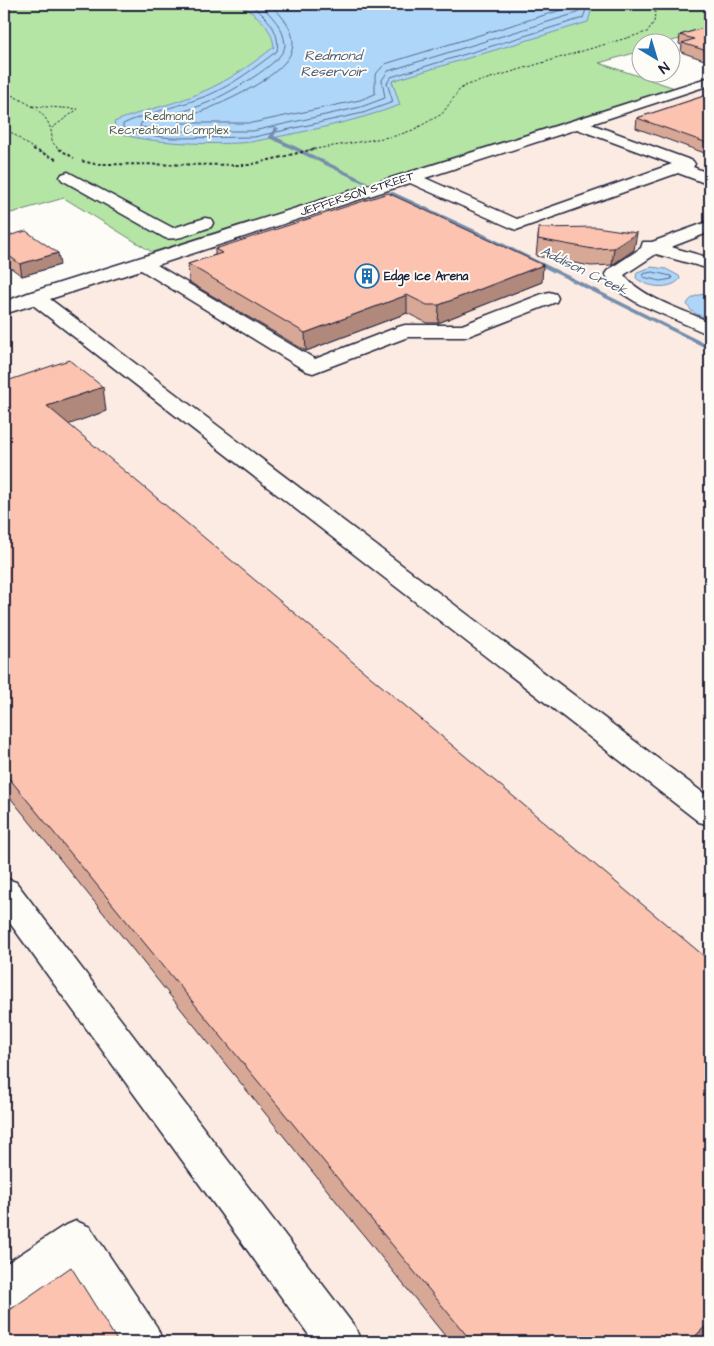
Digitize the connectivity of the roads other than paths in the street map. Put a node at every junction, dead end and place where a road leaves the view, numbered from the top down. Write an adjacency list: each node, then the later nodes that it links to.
1 (710, 81): 2 (street, JEFFERSON STREET)
2 (578, 124): 3 (street); 5 (street, JEFFERSON STREET)
3 (678, 168): 6 (street); 10 (street)
4 (68, 177): 9 (street)
5 (410, 177): 8 (street, JEFFERSON STREET); 10 (street)
6 (710, 180)
7 (304, 192): 8 (street)
8 (327, 204): 13 (street, JEFFERSON STREET)
9 (220, 218)
10 (533, 219): 11 (street)
11 (562, 226)
12 (710, 226): 16 (street)
13 (254, 227): 14 (street); 17 (street, JEFFERSON STREET)
14 (272, 240)
15 (627, 242): 16 (street)
16 (654, 247): 18 (street); 22 (street)
17 (142, 263): 19 (street, JEFFERSON STREET); 20 (street)
18 (710, 264)
19 (35, 298): 21 (street, JEFFERSON STREET); 23 (street)
20 (549, 298)
21 (4, 308)
22 (710, 329)
23 (710, 814)
24 (4, 891): 27 (street)
25 (4, 1290): 26 (street)
26 (142, 1342)
27 (340, 1342)

